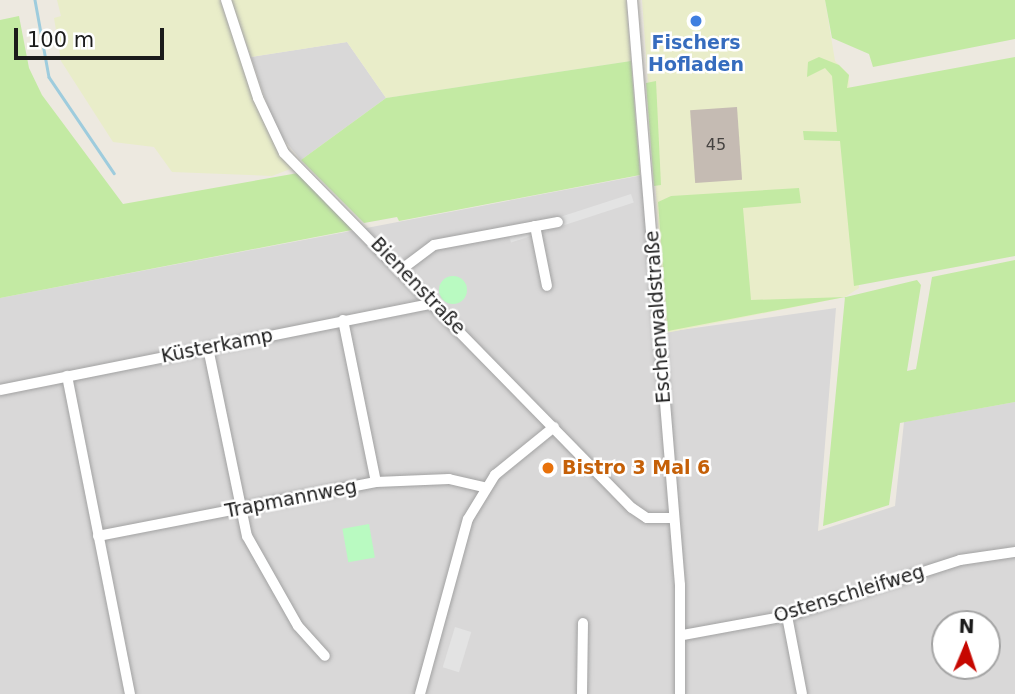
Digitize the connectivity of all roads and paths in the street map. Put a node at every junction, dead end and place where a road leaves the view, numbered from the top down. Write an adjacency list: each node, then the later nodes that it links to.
1 (226, 0): 5 (street, Bienenstraße)
2 (632, 0): 16 (street, Eschenwaldstraße)
3 (558, 222): 4 (street)
4 (535, 226): 5 (street); 6 (street)
5 (402, 269): 7 (street, Bienenstraße)
6 (547, 286)
7 (435, 303): 8 (street, Küsterkamp); 12 (street, Bienenstraße)
8 (344, 320): 9 (street, Küsterkamp); 13 (street)
9 (208, 348): 10 (street, Küsterkamp); 15 (street)
10 (67, 376): 11 (street, Küsterkamp); 17 (street)
11 (0, 390)
12 (554, 427): 14 (street); 16 (street, Bienenstraße)
13 (376, 482): 14 (street, Trapmannweg); 15 (street, Trapmannweg)
14 (485, 487): 24 (street)
15 (241, 508): 17 (street, Trapmannweg); 22 (street)
16 (674, 517): 21 (street, Eschenwaldstraße)
17 (98, 536): 23 (street)
18 (1015, 552): 19 (street, Ostenschleifweg)
19 (787, 616): 21 (street, Ostenschleifweg); 27 (street)
20 (583, 623): 25 (street)
21 (683, 635): 26 (street, Eschenwaldstraße)
22 (325, 656)
23 (130, 694)
24 (420, 694)
25 (582, 694)
26 (680, 694)
27 (802, 694)

